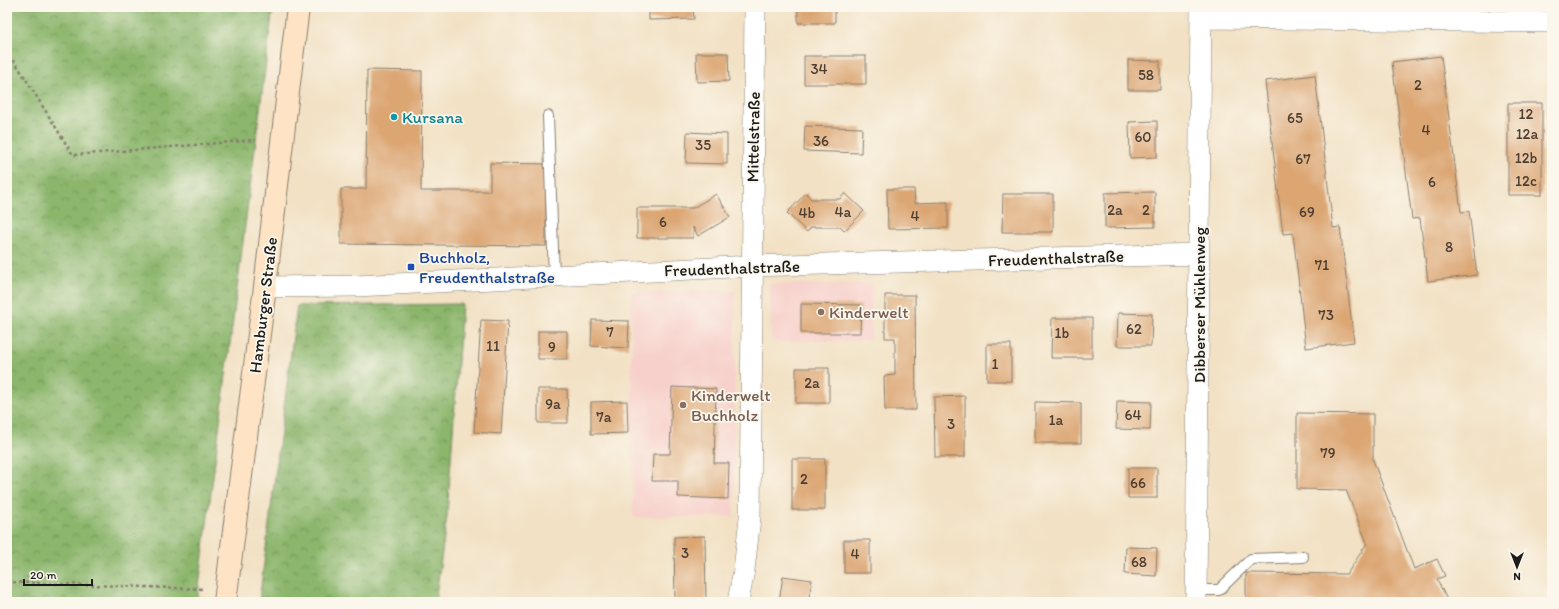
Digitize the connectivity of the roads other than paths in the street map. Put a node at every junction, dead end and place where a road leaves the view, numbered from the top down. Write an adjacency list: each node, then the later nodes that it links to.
1 (298, 7): 9 (main road, Hamburger Straße)
2 (755, 7): 7 (street, Mittelstraße)
3 (1201, 12): 4 (street); 6 (street, Dibberser Mühlenweg)
4 (1552, 22)
5 (548, 116): 8 (lane)
6 (1199, 254): 7 (street, Freudenthalstraße); 12 (street, Dibberser Mühlenweg)
7 (752, 266): 8 (street, Freudenthalstraße); 13 (street, Mittelstraße)
8 (554, 276): 9 (street, Freudenthalstraße)
9 (265, 287): 11 (main road, Hamburger Straße)
10 (1303, 557): 12 (lane)
11 (226, 596)
12 (1196, 596)
13 (738, 602)

